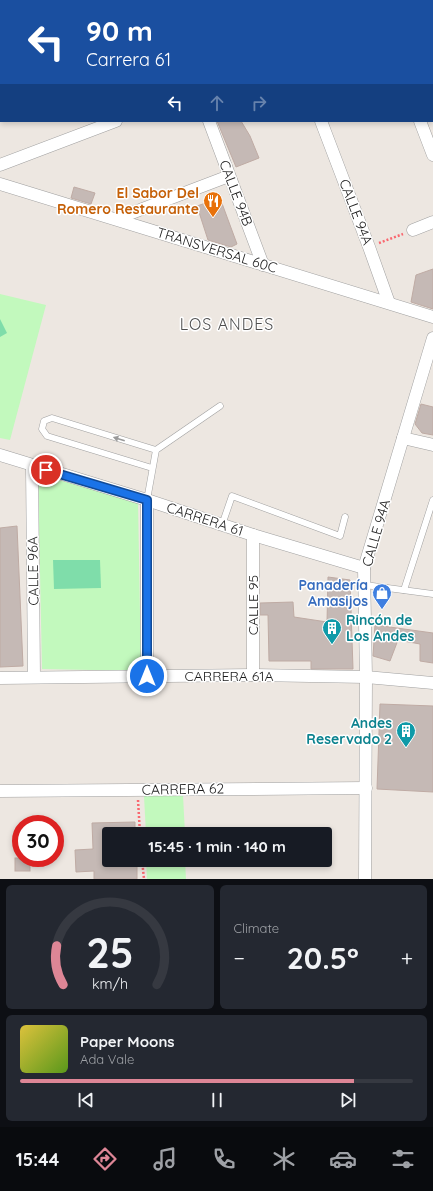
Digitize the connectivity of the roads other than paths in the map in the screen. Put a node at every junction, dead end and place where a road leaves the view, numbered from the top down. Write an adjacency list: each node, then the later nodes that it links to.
1 (113, 122): 6 (street)
2 (209, 122): 7 (street, CALLE 94B)
3 (321, 122): 13 (street, CALLE 94A)
4 (420, 122): 5 (street)
5 (433, 155)
6 (0, 165)
7 (229, 176): 9 (street); 12 (street, CALLE 94B)
8 (0, 184): 9 (street, TRANSVERSAL 60C)
9 (116, 219): 12 (street, TRANSVERSAL 60C)
10 (433, 222): 11 (street)
11 (413, 230)
12 (263, 265): 13 (street, TRANSVERSAL 60C)
13 (389, 303): 14 (street, TRANSVERSAL 60C)
14 (433, 317)
15 (433, 338): 17 (street, CALLE 94A)
16 (220, 406): 19 (lane)
17 (403, 438): 18 (street); 28 (street, CALLE 94A)
18 (433, 445)
19 (156, 450): 22 (lane); 22 (lane, one-way to 22)
20 (0, 455): 21 (street, CARRERA 61)
21 (32, 465): 23 (street, CARRERA 61); 34 (street, CALLE 96A)
22 (152, 468): 23 (lane)
23 (147, 500): 26 (street, CARRERA 61); 33 (street)
24 (433, 500): 30 (lane)
25 (345, 517): 26 (lane)
26 (222, 525): 27 (street, CARRERA 61)
27 (253, 535): 28 (street, CARRERA 61); 32 (street, CALLE 95)
28 (364, 568): 29 (street, CALLE 94A)
29 (365, 586): 30 (lane); 35 (street, CALLE 94A)
30 (404, 590): 31 (lane)
31 (433, 594)
32 (253, 675): 33 (street, CARRERA 61A); 35 (street, CARRERA 61A)
33 (147, 676): 34 (street, CARRERA 61A)
34 (34, 677): 36 (street, CARRERA 61A)
35 (366, 677): 37 (street, CARRERA 61A); 38 (street, CALLE 94A)
36 (0, 678)
37 (433, 683)
38 (366, 788): 39 (street, CARRERA 62); 40 (street, CALLE 94A)
39 (0, 791)
40 (365, 879)

